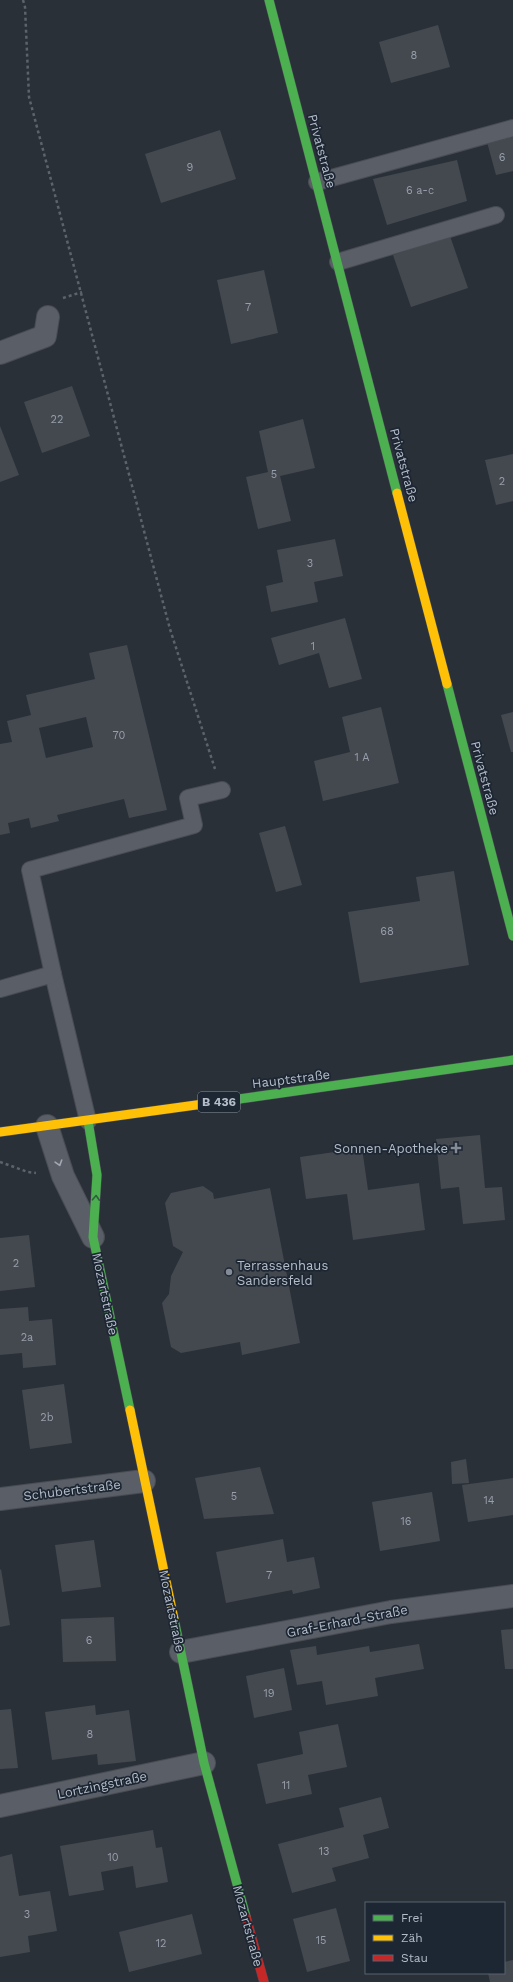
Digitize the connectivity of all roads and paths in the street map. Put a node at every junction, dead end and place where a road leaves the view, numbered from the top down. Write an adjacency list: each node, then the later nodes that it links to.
1 (23, 0): 9 (path)
2 (269, 0): 4 (street, Privatstraße)
3 (513, 128): 4 (lane)
4 (317, 182): 6 (street, Privatstraße)
5 (496, 215): 6 (lane)
6 (338, 262): 10 (street, Privatstraße)
7 (48, 317): 8 (street)
8 (0, 353)
9 (222, 790): 11 (lane)
10 (513, 936)
11 (53, 974): 12 (lane); 14 (lane)
12 (0, 988)
13 (513, 1060): 14 (street, Hauptstraße / B 436)
14 (88, 1121): 15 (street, Hauptstraße / B 436); 17 (street, Mozartstraße, one-way to 14)
15 (47, 1126): 16 (street, Hauptstraße / B 436); 17 (street, Mozartstraße, one-way to 17)
16 (0, 1132)
17 (94, 1236): 18 (street, Mozartstraße)
18 (144, 1481): 19 (street, Schubertstraße); 21 (street, Mozartstraße)
19 (0, 1499)
20 (513, 1596): 21 (street, Graf-Erhard-Straße)
21 (181, 1652): 22 (street, Mozartstraße)
22 (204, 1763): 23 (street, Lortzingstraße); 24 (street, Mozartstraße)
23 (0, 1806)
24 (264, 1982)

